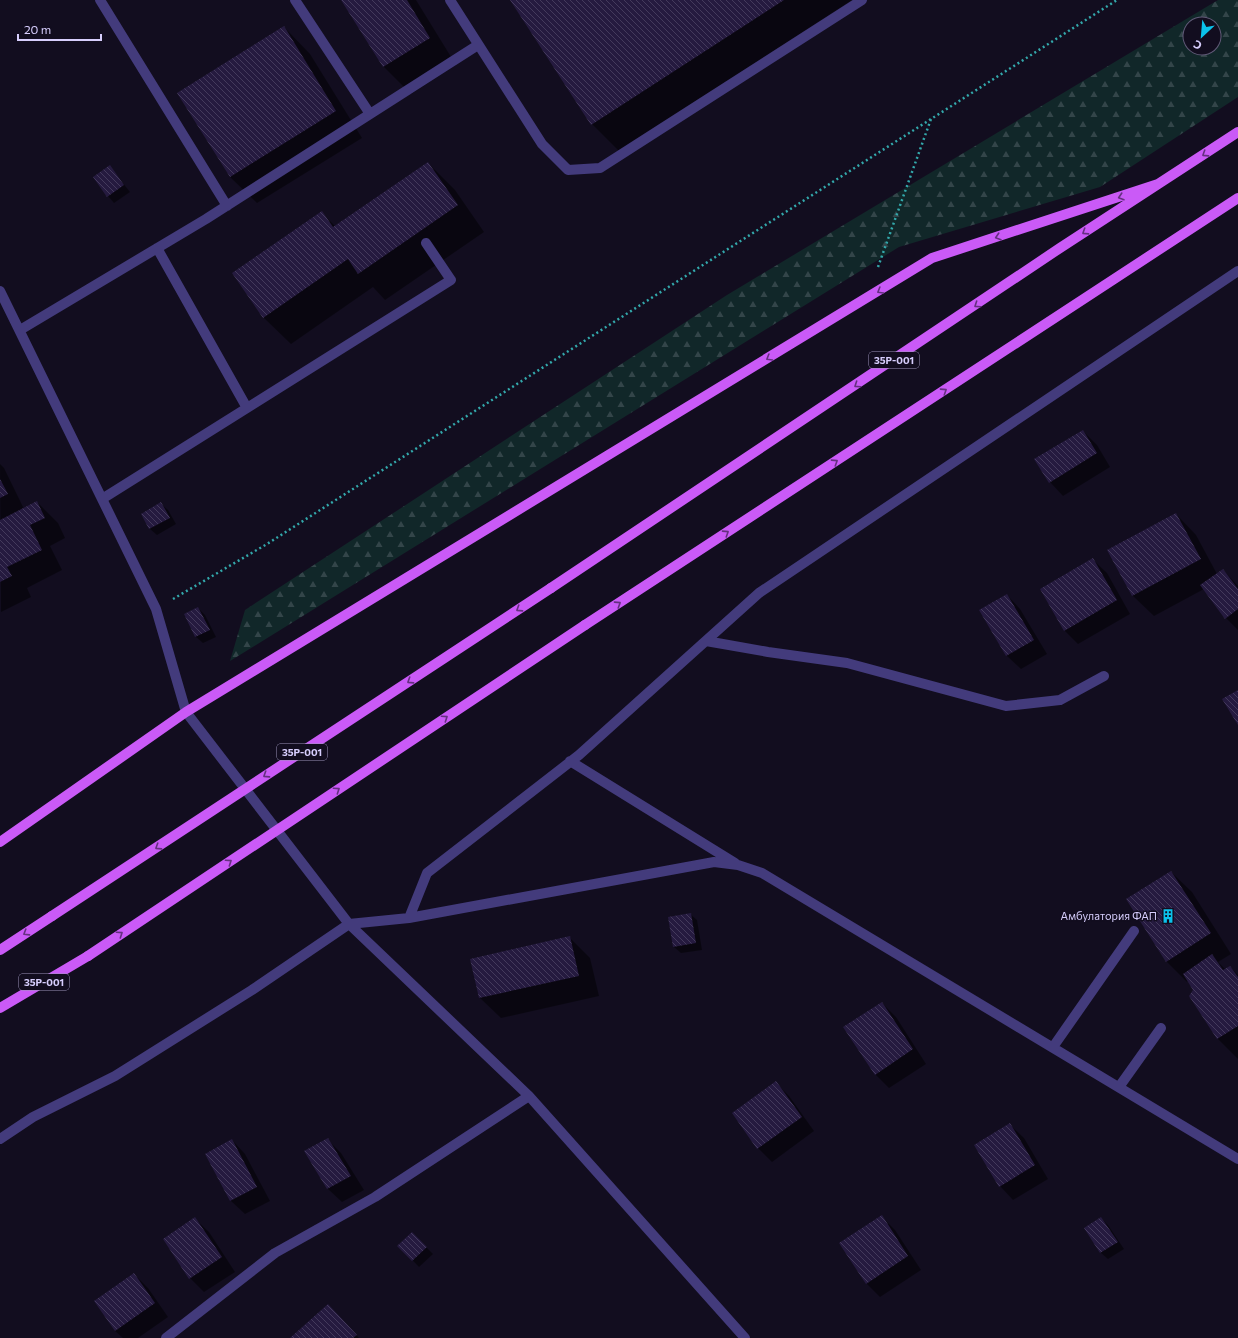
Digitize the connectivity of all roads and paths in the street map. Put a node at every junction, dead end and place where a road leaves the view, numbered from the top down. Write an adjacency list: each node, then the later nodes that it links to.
1 (100, 0): 12 (street)
2 (295, 0): 7 (street)
3 (450, 0): 6 (street)
4 (862, 0): 6 (street)
5 (1117, 0): 8 (path)
6 (478, 44): 7 (street)
7 (370, 114): 12 (street)
8 (931, 119): 17 (path); 21 (path)
9 (1238, 132): 10 (main road, 35Р-001, one-way to 10)
10 (1158, 184): 17 (main road, one-way to 17); 31 (main road, 35Р-001, one-way to 31, bridge)
11 (1238, 198): 32 (main road, 35Р-001, one-way to 11, bridge)
12 (227, 206): 14 (street)
13 (426, 243): 19 (street)
14 (157, 248): 18 (street); 19 (street)
15 (1238, 271): 22 (street)
16 (0, 291): 18 (street)
17 (868, 298): 24 (main road, one-way to 24)
18 (20, 330): 20 (street)
19 (247, 408): 20 (street)
20 (102, 499): 21 (street)
21 (156, 609): 24 (street)
22 (706, 641): 23 (street); 25 (street)
23 (1104, 676)
24 (186, 712): 26 (main road); 29 (street)
25 (570, 761): 27 (street); 28 (street)
26 (0, 842)
27 (738, 865): 28 (street); 34 (street)
28 (409, 918): 29 (street)
29 (349, 924): 36 (street); 37 (street)
30 (1134, 931): 34 (street)
31 (0, 950)
32 (0, 1008)
33 (1161, 1028): 35 (street)
34 (1053, 1047): 35 (street)
35 (1119, 1087): 38 (street)
36 (529, 1096): 39 (street); 40 (street)
37 (0, 1139)
38 (1238, 1159)
39 (166, 1338)
40 (745, 1338)

